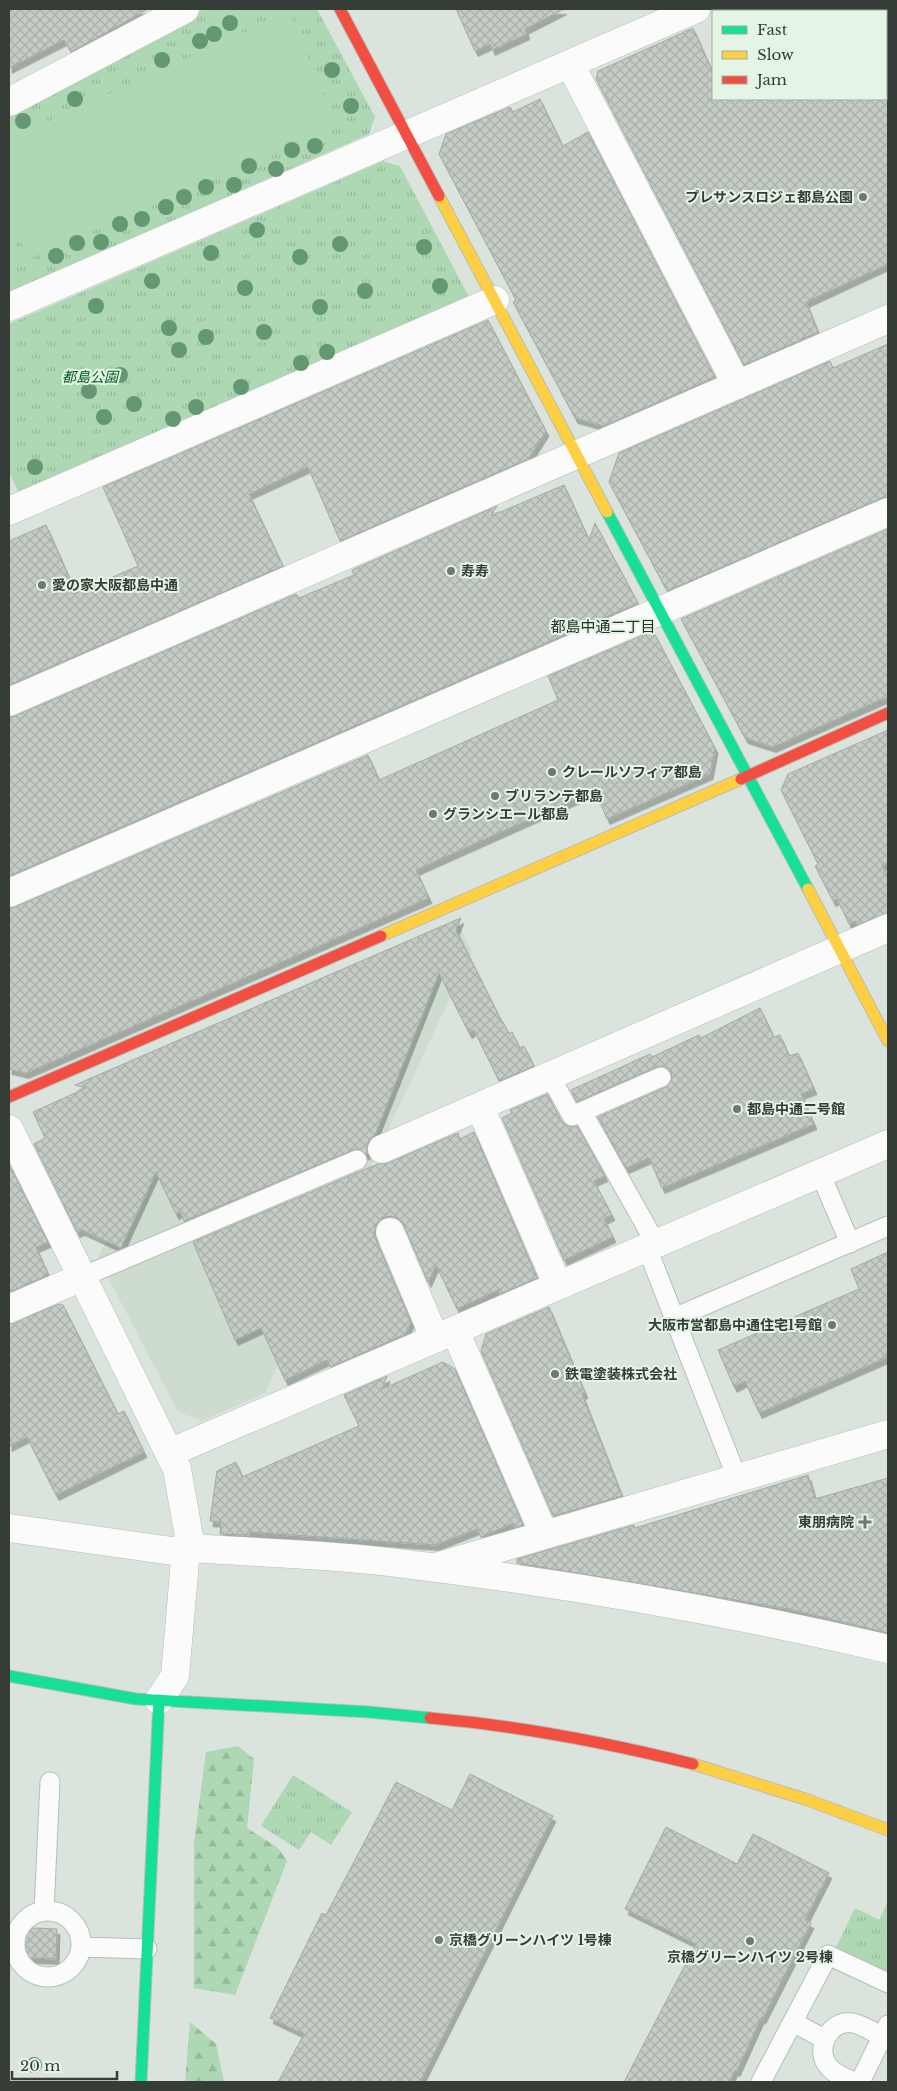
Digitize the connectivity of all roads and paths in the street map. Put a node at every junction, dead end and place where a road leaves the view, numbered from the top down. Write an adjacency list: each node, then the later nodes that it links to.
1 (185, 9): 5 (street)
2 (340, 9): 6 (street)
3 (696, 9): 4 (street)
4 (570, 64): 6 (street); 10 (street)
5 (9, 102)
6 (407, 134): 7 (street); 8 (street)
7 (495, 300): 11 (street); 12 (street)
8 (9, 307)
9 (888, 319): 10 (street)
10 (737, 385): 11 (street)
11 (577, 455): 14 (street); 15 (street)
12 (9, 511)
13 (888, 512): 14 (street)
14 (660, 611): 17 (street); 18 (street)
15 (9, 702)
16 (888, 713): 17 (street)
17 (748, 776): 20 (street); 24 (street)
18 (9, 893)
19 (888, 928): 20 (street)
20 (839, 949): 21 (street); 22 (street)
21 (888, 1041)
22 (550, 1076): 25 (street); 26 (lane)
23 (661, 1077): 26 (lane)
24 (9, 1097)
25 (480, 1107): 29 (street); 37 (street)
26 (582, 1112): 35 (lane)
27 (9, 1129): 36 (street)
28 (888, 1144): 31 (street)
29 (382, 1149)
30 (357, 1160): 36 (lane)
31 (820, 1173): 34 (lane); 35 (street)
32 (888, 1226): 34 (lane)
33 (390, 1232): 40 (street)
34 (850, 1243): 39 (lane)
35 (652, 1246): 37 (street); 39 (lane)
36 (82, 1277): 38 (street); 42 (street)
37 (558, 1286): 40 (street)
38 (9, 1309)
39 (674, 1318): 43 (lane)
40 (445, 1335): 42 (street); 45 (street)
41 (888, 1434): 43 (street)
42 (173, 1461): 46 (street)
43 (736, 1478): 45 (street)
44 (9, 1528): 46 (street)
45 (544, 1534): 47 (street)
46 (191, 1548): 47 (street); 50 (street)
47 (432, 1568): 48 (street)
48 (888, 1649)
49 (9, 1676): 50 (street)
50 (159, 1700): 52 (street); 55 (street)
51 (50, 1782): 53 (lane)
52 (888, 1830)
53 (44, 1911): 54 (lane); 54 (lane)
54 (81, 1947): 55 (lane)
55 (147, 1949): 61 (street)
56 (888, 1983): 57 (lane)
57 (793, 2022): 59 (lane); 62 (lane)
58 (886, 2034): 59 (lane); 60 (lane)
59 (824, 2038): 60 (lane)
60 (850, 2081)
61 (141, 2082)
62 (762, 2082)

